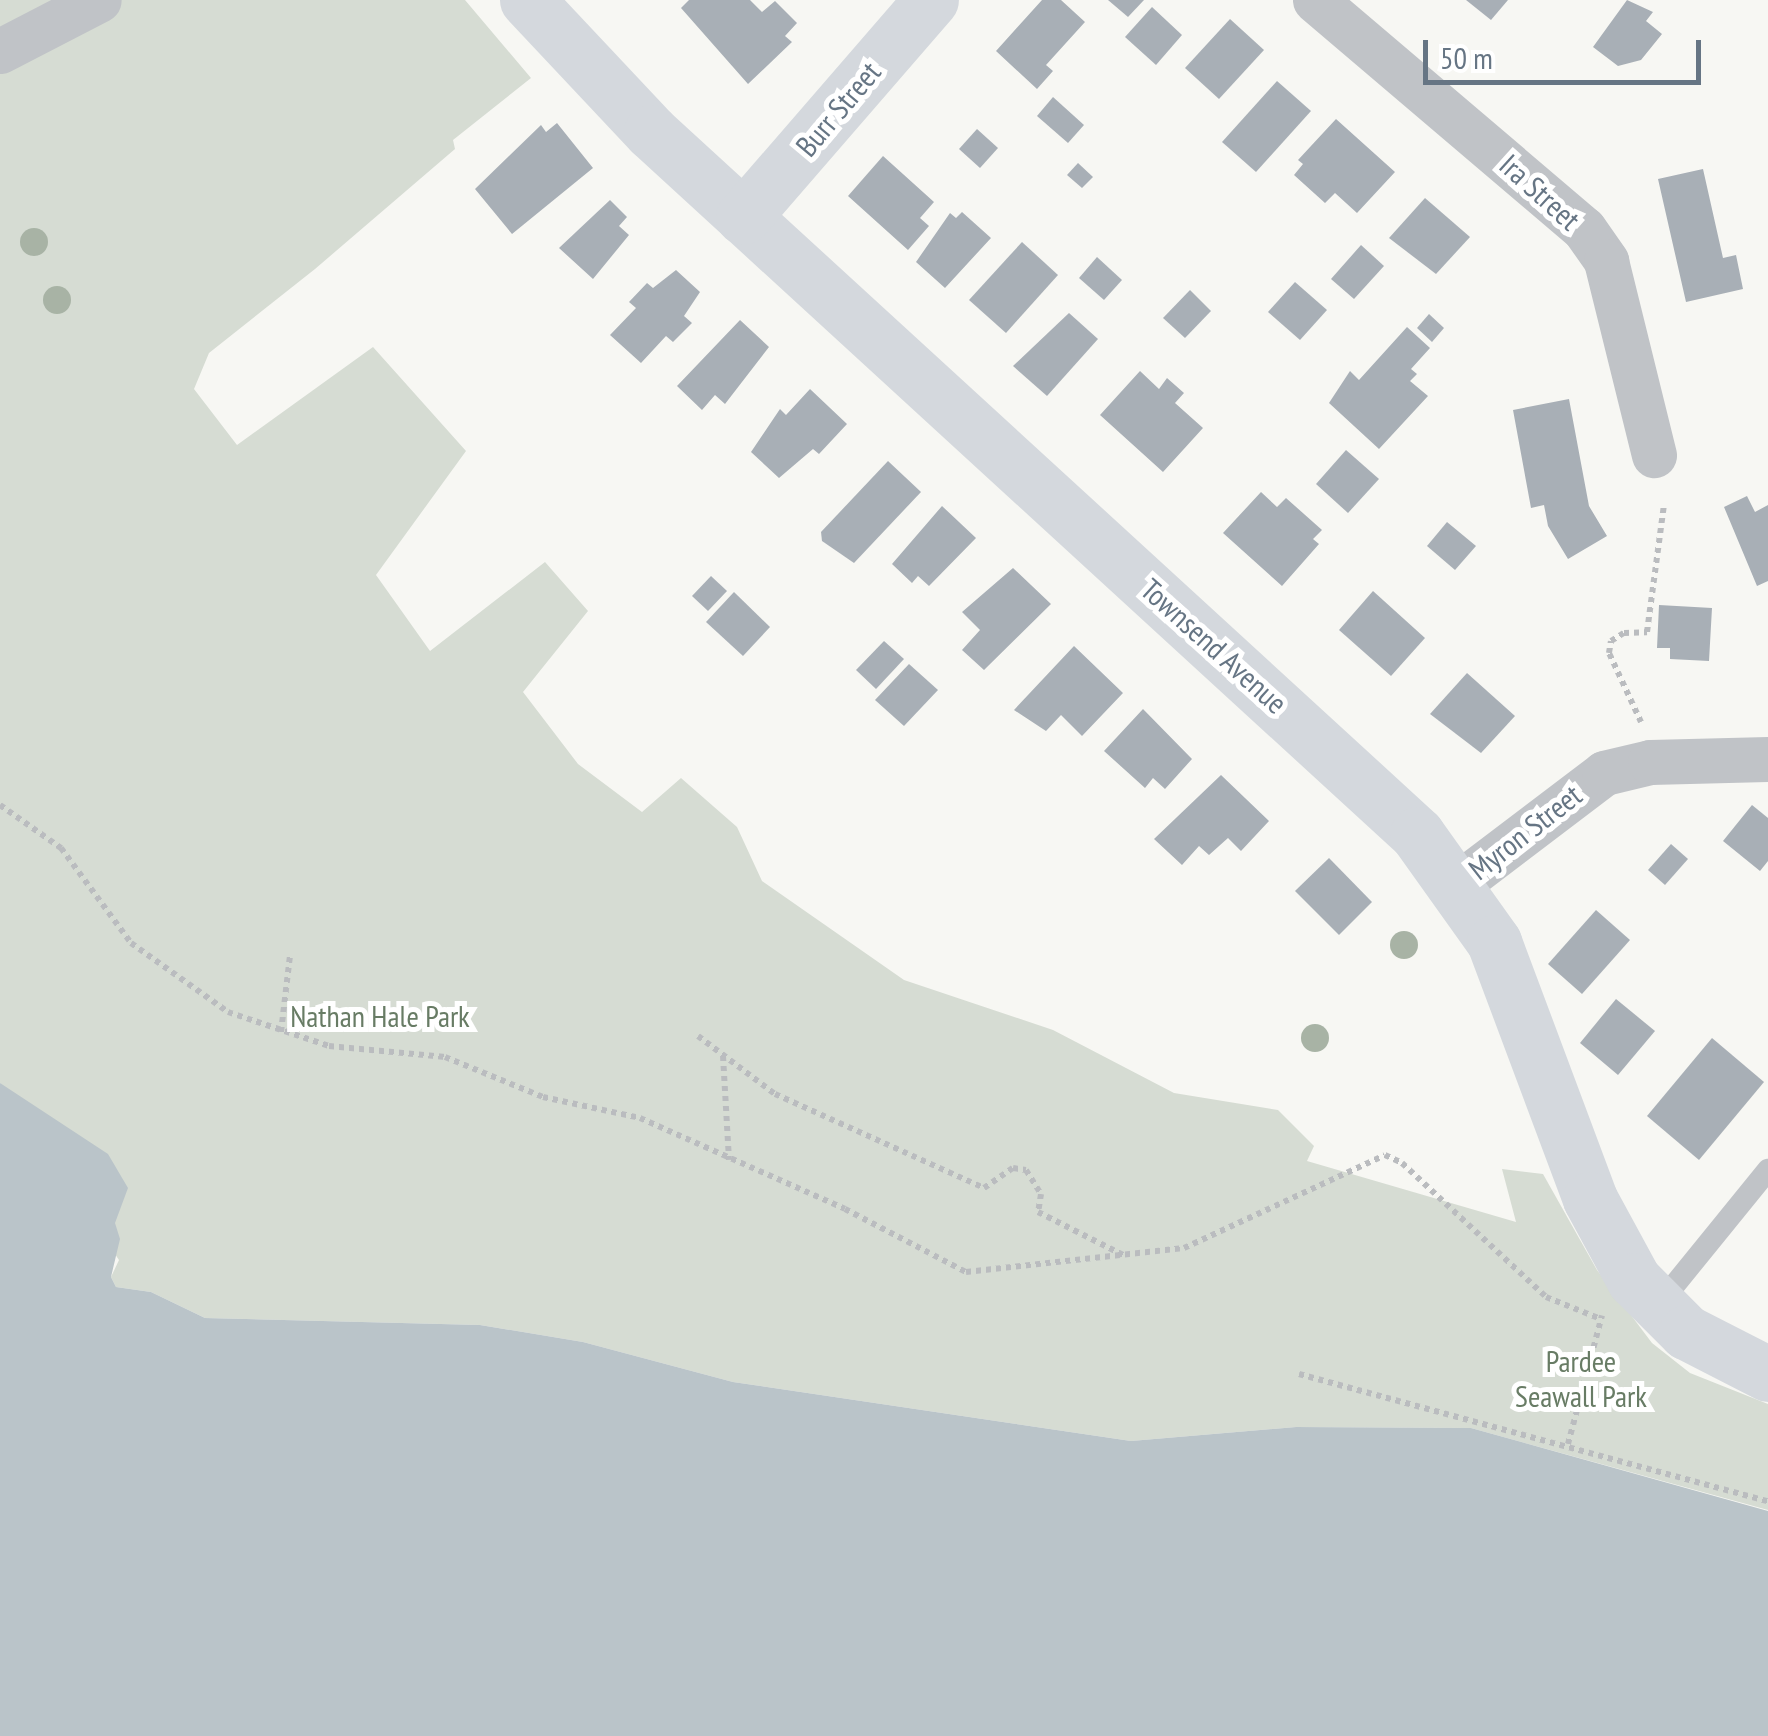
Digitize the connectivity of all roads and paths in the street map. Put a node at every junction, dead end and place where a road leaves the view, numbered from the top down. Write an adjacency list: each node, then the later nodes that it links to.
1 (98, 0): 5 (street)
2 (527, 0): 6 (main road, Townsend Avenue)
3 (931, 0): 6 (main road, Burr Street)
4 (1315, 0): 7 (street, Ira Street)
5 (0, 51)
6 (744, 217): 12 (main road, Townsend Avenue)
7 (1654, 455)
8 (1664, 504): 10 (path)
9 (1768, 759): 10 (street, Myron Street)
10 (1650, 762): 12 (street, Myron Street)
11 (0, 805): 14 (path)
12 (1458, 884): 19 (main road, Townsend Avenue)
13 (290, 954): 14 (path)
14 (281, 1032): 17 (path)
15 (698, 1036): 16 (path)
16 (723, 1054): 17 (path); 20 (path)
17 (729, 1160): 20 (path)
18 (1768, 1170): 21 (lane)
19 (1615, 1250): 21 (main road, Townsend Avenue); 22 (path)
20 (1126, 1257): 22 (path)
21 (1656, 1306): 24 (main road, Townsend Avenue)
22 (1601, 1319): 25 (path)
23 (1300, 1374): 25 (path)
24 (1768, 1374)
25 (1568, 1444): 26 (path)
26 (1768, 1502)

